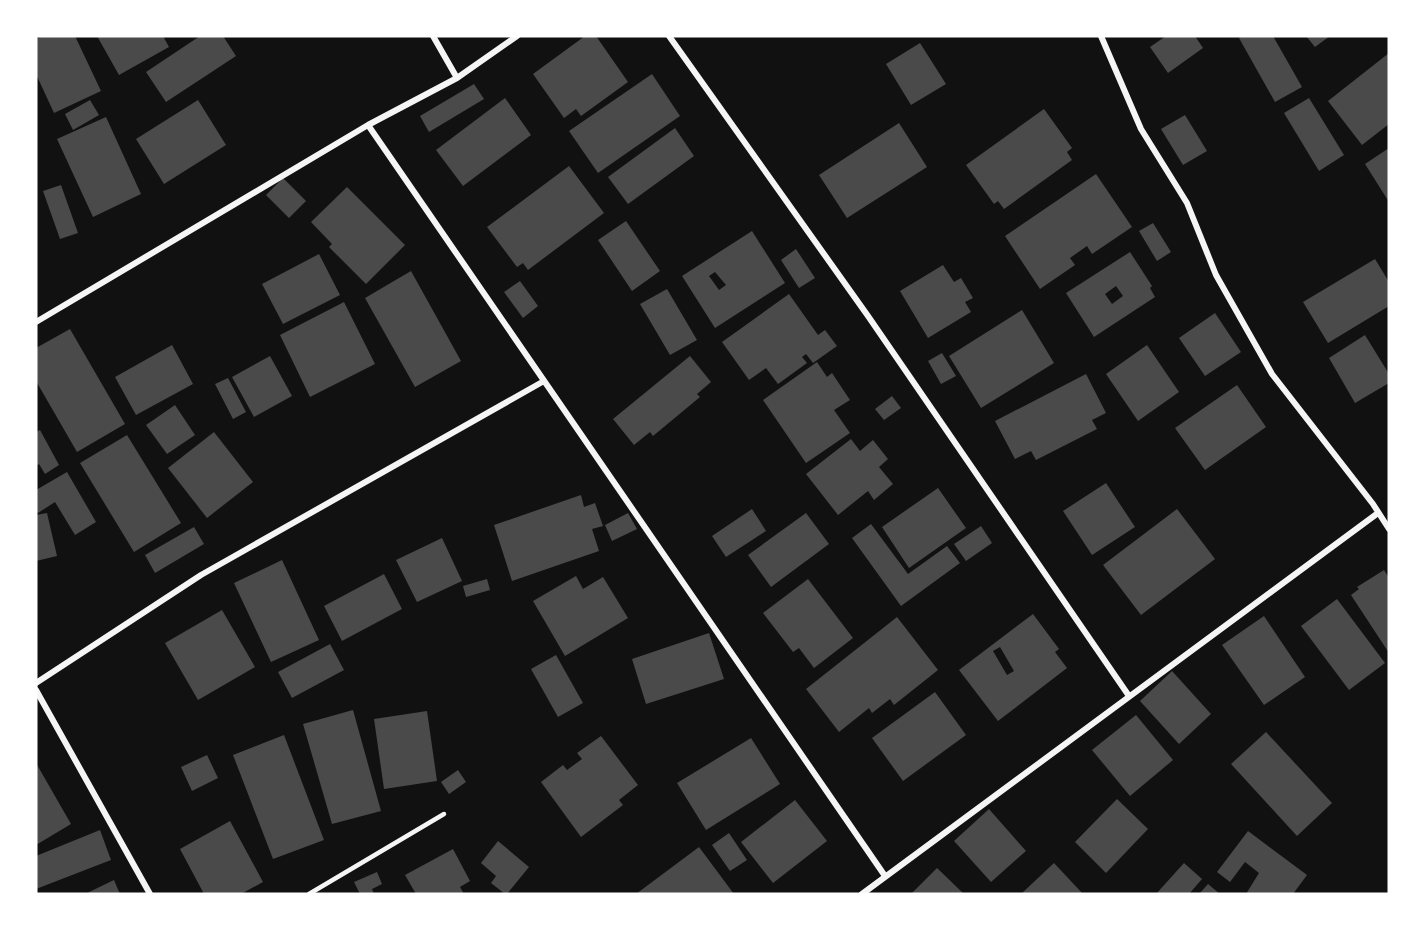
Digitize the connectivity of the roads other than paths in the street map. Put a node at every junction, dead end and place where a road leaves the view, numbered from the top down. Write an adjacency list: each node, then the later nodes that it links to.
1 (433, 36): 5 (street)
2 (517, 36): 5 (street)
3 (669, 36): 13 (street)
4 (1101, 36): 9 (street)
5 (457, 78): 6 (street)
6 (368, 125): 7 (street); 8 (street)
7 (36, 322)
8 (544, 381): 11 (street); 15 (street)
9 (1378, 513): 10 (street); 13 (street)
10 (1389, 529)
11 (36, 683)
12 (36, 690): 16 (street)
13 (1129, 696): 15 (street)
14 (444, 814): 17 (lane)
15 (885, 876): 18 (street)
16 (150, 894)
17 (309, 894)
18 (862, 894)

